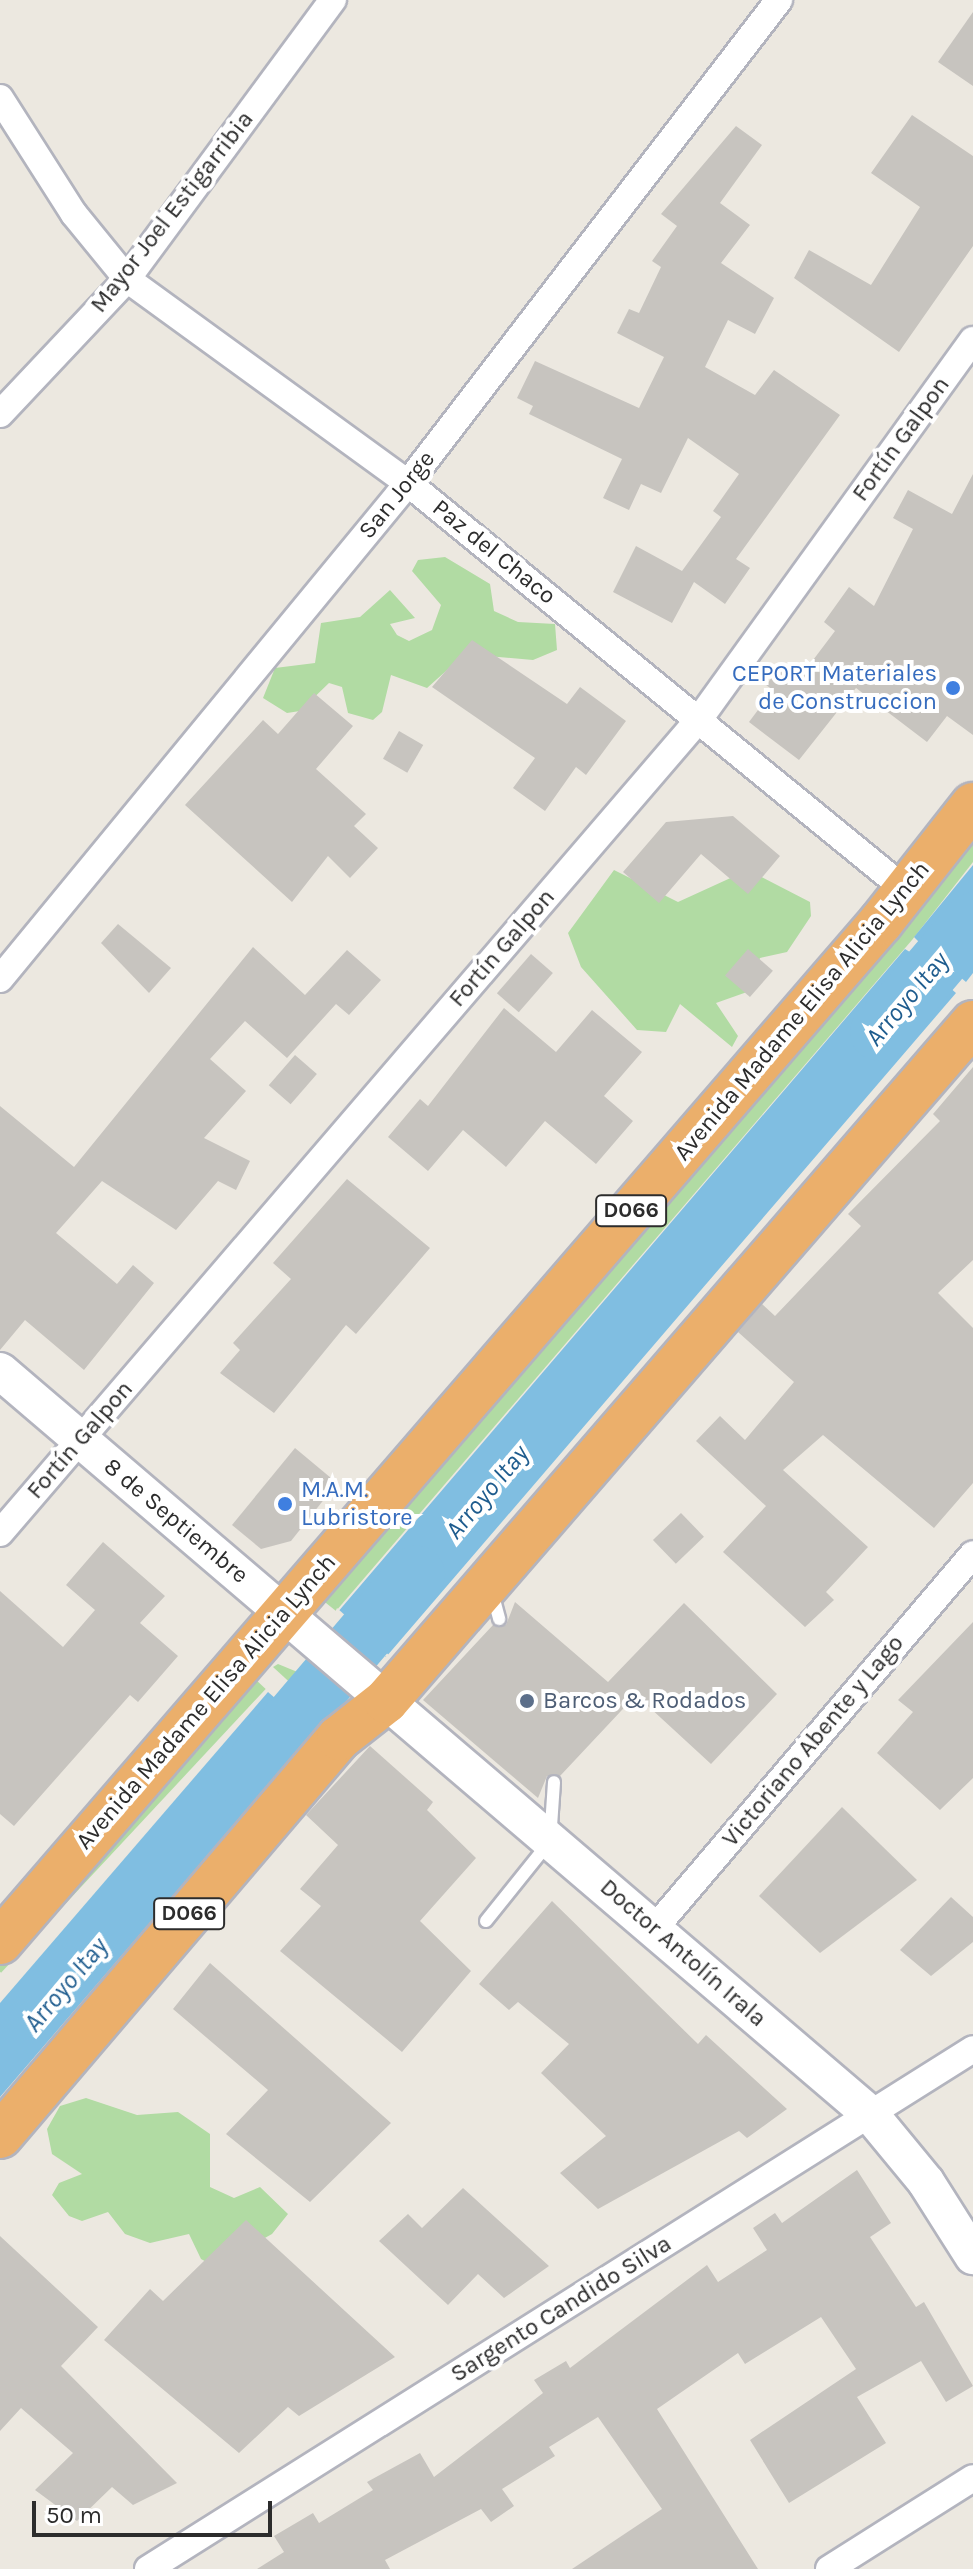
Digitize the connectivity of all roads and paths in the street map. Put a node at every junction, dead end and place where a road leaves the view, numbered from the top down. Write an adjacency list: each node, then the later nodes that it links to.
1 (333, 0): 4 (street, Mayor Joel Estigarribia)
2 (779, 0): 7 (street, San Jorge)
3 (0, 98): 4 (street, Paz del Chaco)
4 (127, 279): 6 (street, Mayor Joel Estigarribia); 7 (street, Paz del Chaco)
5 (973, 340): 8 (street, Fortín Galpon)
6 (0, 414)
7 (408, 483): 8 (street, Paz del Chaco); 11 (street, San Jorge)
8 (700, 718): 10 (street, Paz del Chaco); 14 (street, Fortín Galpon)
9 (973, 805): 10 (highway, Avenida Madame Elisa Alicia Lynch / D066)
10 (907, 891): 17 (highway, Avenida Madame Elisa Alicia Lynch / D066)
11 (0, 979)
12 (973, 1023): 18 (highway, D066)
13 (0, 1371): 14 (street, 8 de Septiembre)
14 (81, 1440): 15 (street, Fortín Galpon); 17 (street, 8 de Septiembre)
15 (0, 1533)
16 (973, 1554): 22 (street, Victoriano Abente y Lago)
17 (295, 1622): 18 (street, 8 de Septiembre); 23 (highway, Avenida Madame Elisa Alicia Lynch / D066)
18 (373, 1690): 20 (street, Doctor Antolín Irala); 26 (highway, D066)
19 (554, 1782): 20 (lane)
20 (550, 1841): 21 (lane); 22 (street, Doctor Antolín Irala)
21 (486, 1921)
22 (654, 1929): 25 (street, Doctor Antolín Irala)
23 (0, 1942)
24 (973, 2049): 25 (street, Sargento Candido Silva)
25 (870, 2114): 27 (street, Doctor Antolín Irala); 29 (street, Sargento Candido Silva)
26 (0, 2136)
27 (973, 2256)
28 (973, 2478): 30 (street)
29 (148, 2569)
30 (829, 2569)

